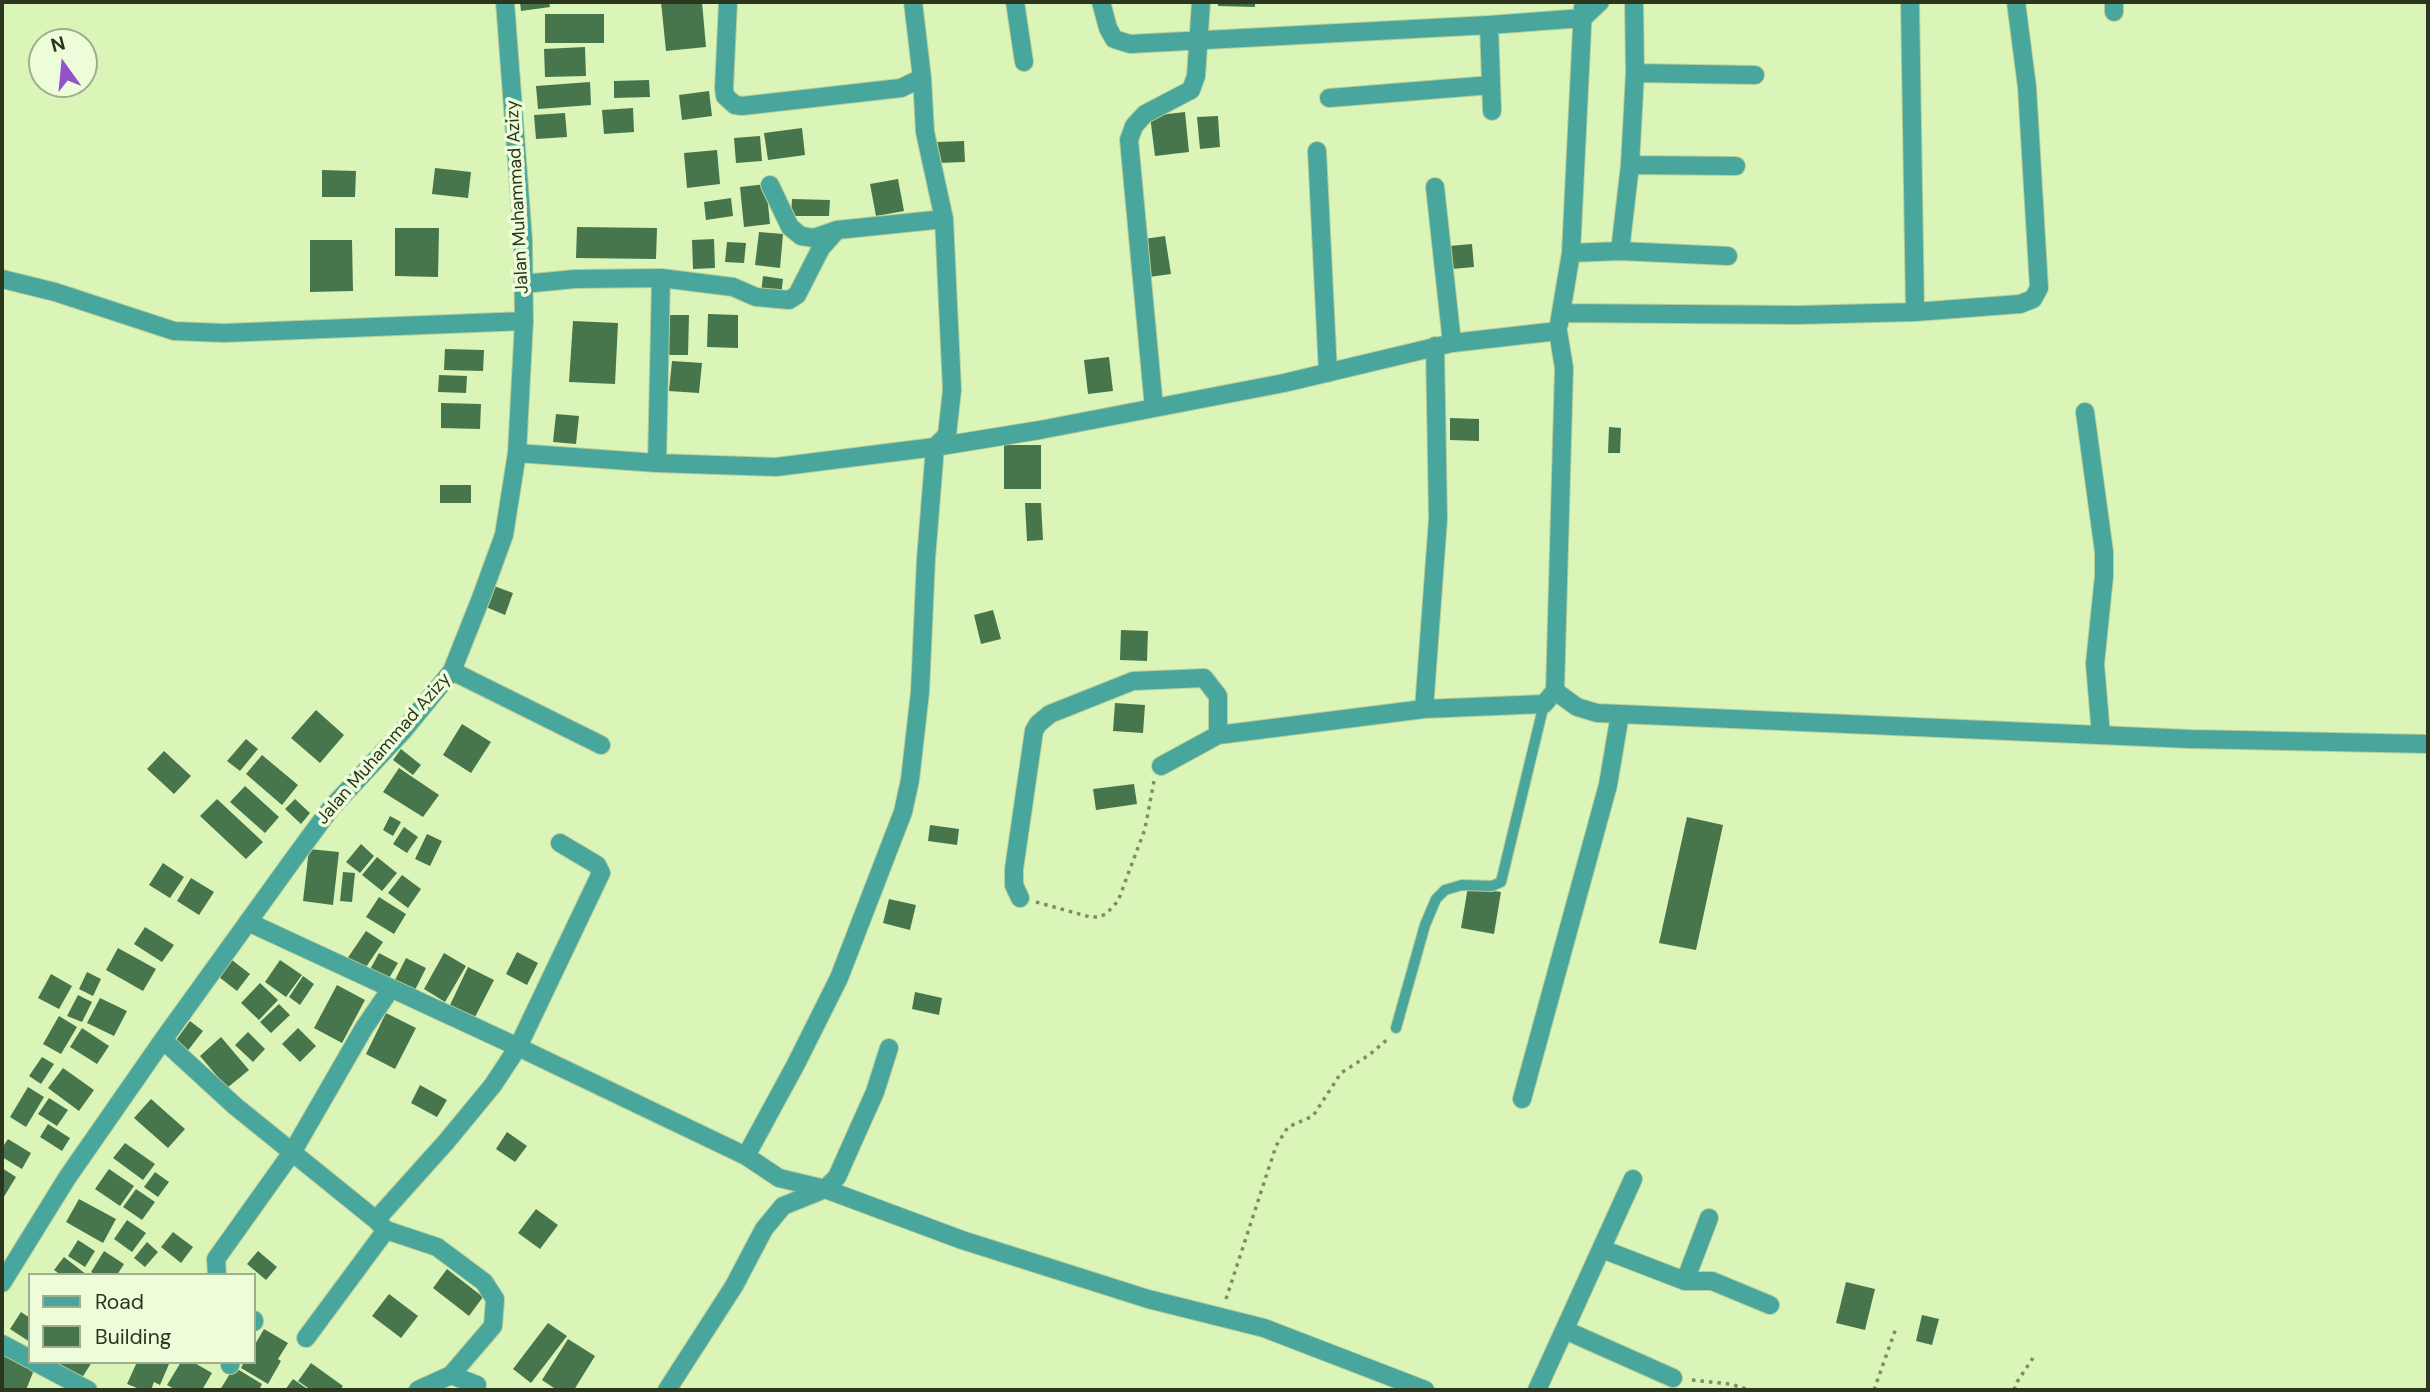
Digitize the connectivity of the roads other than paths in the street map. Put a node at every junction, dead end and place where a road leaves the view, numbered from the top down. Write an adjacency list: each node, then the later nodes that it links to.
1 (505, 2): 33 (street, Jalan Muhammad Azizy)
2 (728, 2): 17 (street)
3 (913, 2): 17 (street)
4 (1015, 2): 14 (street)
5 (1101, 2): 13 (street)
6 (1201, 2): 13 (street)
7 (1600, 2): 11 (street)
8 (1634, 2): 15 (street)
9 (1910, 2): 34 (street)
10 (2016, 2): 34 (street)
11 (1583, 10): 12 (street); 29 (street)
12 (1489, 25): 13 (street); 18 (street)
13 (1199, 41): 39 (street)
14 (1024, 62)
15 (1635, 73): 16 (street); 22 (street)
16 (1755, 75)
17 (922, 78): 26 (street)
18 (1491, 85): 19 (street); 20 (street)
19 (1329, 97)
20 (1492, 111)
21 (1317, 151): 38 (street)
22 (1630, 165): 23 (street); 28 (street)
23 (1736, 166)
24 (770, 186): 27 (street)
25 (1435, 187): 37 (street)
26 (944, 219): 27 (street); 41 (street)
27 (837, 230): 31 (street)
28 (1620, 251): 29 (street); 30 (street)
29 (1571, 253): 36 (street)
30 (1728, 256)
31 (661, 278): 33 (street); 43 (street)
32 (2, 279): 35 (street)
33 (523, 284): 35 (street, Jalan Muhammad Azizy)
34 (1916, 312): 36 (street)
35 (524, 321): 42 (street, Jalan Muhammad Azizy)
36 (1560, 322): 37 (street); 45 (street)
37 (1443, 345): 38 (street); 46 (street)
38 (1328, 373): 39 (street)
39 (1154, 408): 41 (street)
40 (2085, 412): 49 (street)
41 (935, 447): 43 (street); 63 (street)
42 (517, 453): 43 (street); 44 (street, Jalan Muhammad Azizy)
43 (657, 463)
44 (452, 671): 51 (street); 55 (street, Jalan Muhammad Azizy)
45 (1550, 697): 46 (street); 47 (street); 57 (lane)
46 (1424, 709): 48 (street)
47 (1620, 714): 49 (street); 61 (street)
48 (1218, 735): 52 (street); 54 (street)
49 (2101, 735): 50 (street)
50 (2428, 744)
51 (601, 746)
52 (1161, 766)
53 (559, 843): 59 (street)
54 (1020, 898)
55 (248, 922): 56 (street); 58 (street, Jalan Muhammad Azizy)
56 (390, 990): 59 (street); 62 (street)
57 (1396, 1028)
58 (163, 1040): 62 (street); 73 (street, Jalan Muhammad Azizy)
59 (518, 1047): 63 (street); 69 (street)
60 (888, 1048): 66 (street)
61 (1522, 1098)
62 (293, 1151): 69 (street); 71 (street)
63 (746, 1156): 64 (street)
64 (779, 1178): 66 (street); 67 (street)
65 (1633, 1180): 70 (street)
66 (825, 1189): 67 (street); 86 (street)
67 (783, 1206): 85 (street)
68 (1709, 1218): 72 (street)
69 (381, 1225): 76 (street); 80 (street)
70 (1602, 1249): 72 (street); 75 (street)
71 (217, 1273)
72 (1685, 1281): 74 (street)
73 (2, 1283)
74 (1770, 1306)
75 (1564, 1330): 81 (street); 87 (street)
76 (306, 1338)
77 (2, 1345): 78 (street)
78 (28, 1358)
79 (39, 1364): 83 (street)
80 (451, 1375): 82 (street); 84 (street)
81 (1673, 1378)
82 (480, 1389)
83 (88, 1390)
84 (418, 1390)
85 (667, 1390)
86 (1425, 1390)
87 (1537, 1390)

